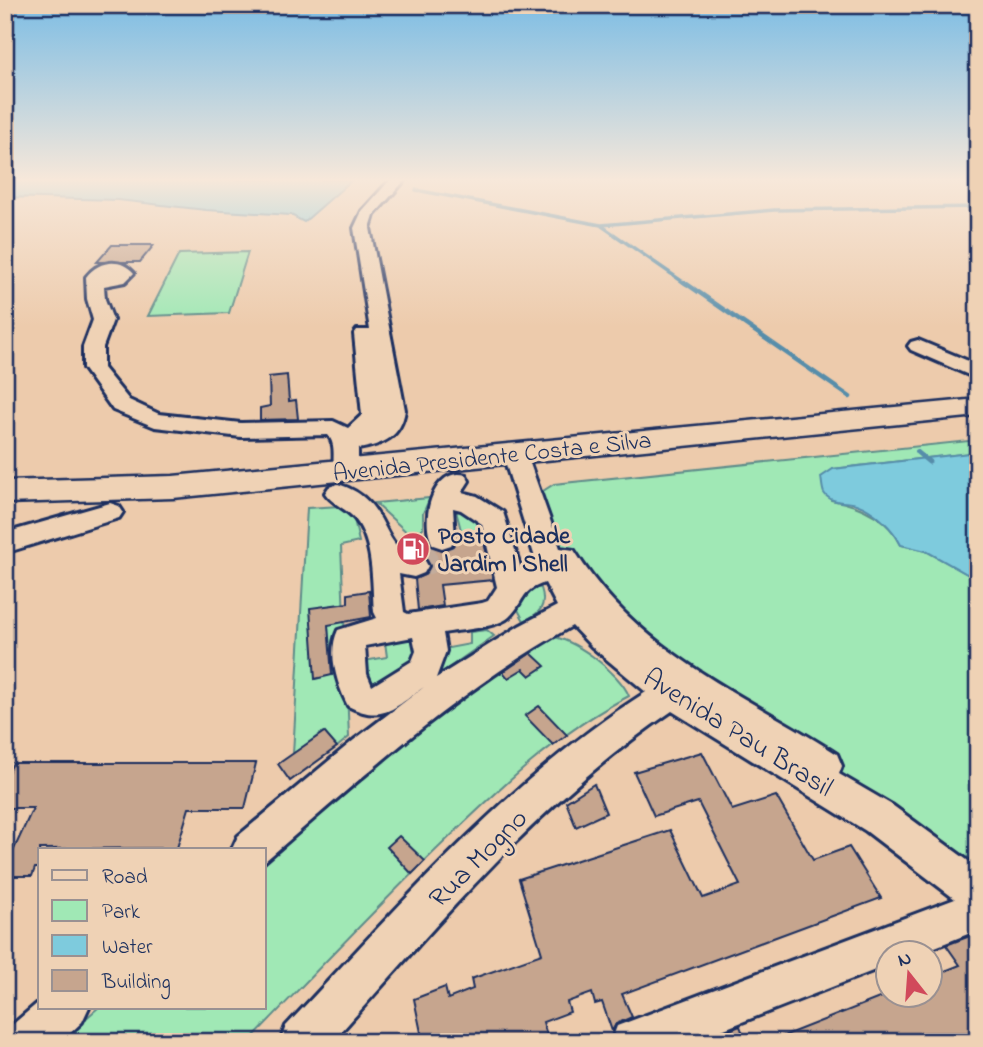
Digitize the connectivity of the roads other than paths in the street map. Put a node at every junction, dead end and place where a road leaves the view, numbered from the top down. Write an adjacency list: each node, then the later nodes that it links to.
1 (351, 229): 8 (street)
2 (362, 229): 8 (street)
3 (95, 278): 8 (street)
4 (918, 346): 5 (street)
5 (978, 373)
6 (978, 407): 9 (main road, Avenida Presidente Costa e Silva)
7 (978, 428): 9 (main road, Avenida Presidente Costa e Silva)
8 (343, 469): 9 (main road, Avenida Presidente Costa e Silva); 10 (main road, Avenida Presidente Costa e Silva); 11 (main road, Avenida Presidente Costa e Silva); 12 (main road, Avenida Presidente Costa e Silva); 16 (street)
9 (526, 474): 10 (main road, Avenida Presidente Costa e Silva); 18 (street, Avenida Pau Brasil); 25 (street)
10 (451, 490): 14 (street); 19 (street)
11 (5, 492)
12 (110, 512): 13 (main road, Avenida Presidente Costa e Silva); 15 (street)
13 (5, 514)
14 (442, 538)
15 (5, 543)
16 (382, 546): 17 (street); 21 (street)
17 (414, 566)
18 (553, 570): 19 (street); 20 (street, Avenida Pau Brasil)
19 (512, 589): 21 (street)
20 (575, 610): 22 (street); 23 (street, Avenida Pau Brasil)
21 (490, 612): 22 (street)
22 (516, 642): 24 (street)
23 (671, 693): 26 (street, Avenida Pau Brasil); 30 (street, Rua Mogno)
24 (252, 848)
25 (978, 872)
26 (978, 892)
27 (978, 910): 31 (street)
28 (65, 1009): 29 (street)
29 (27, 1042)
30 (302, 1042)
31 (633, 1042)

